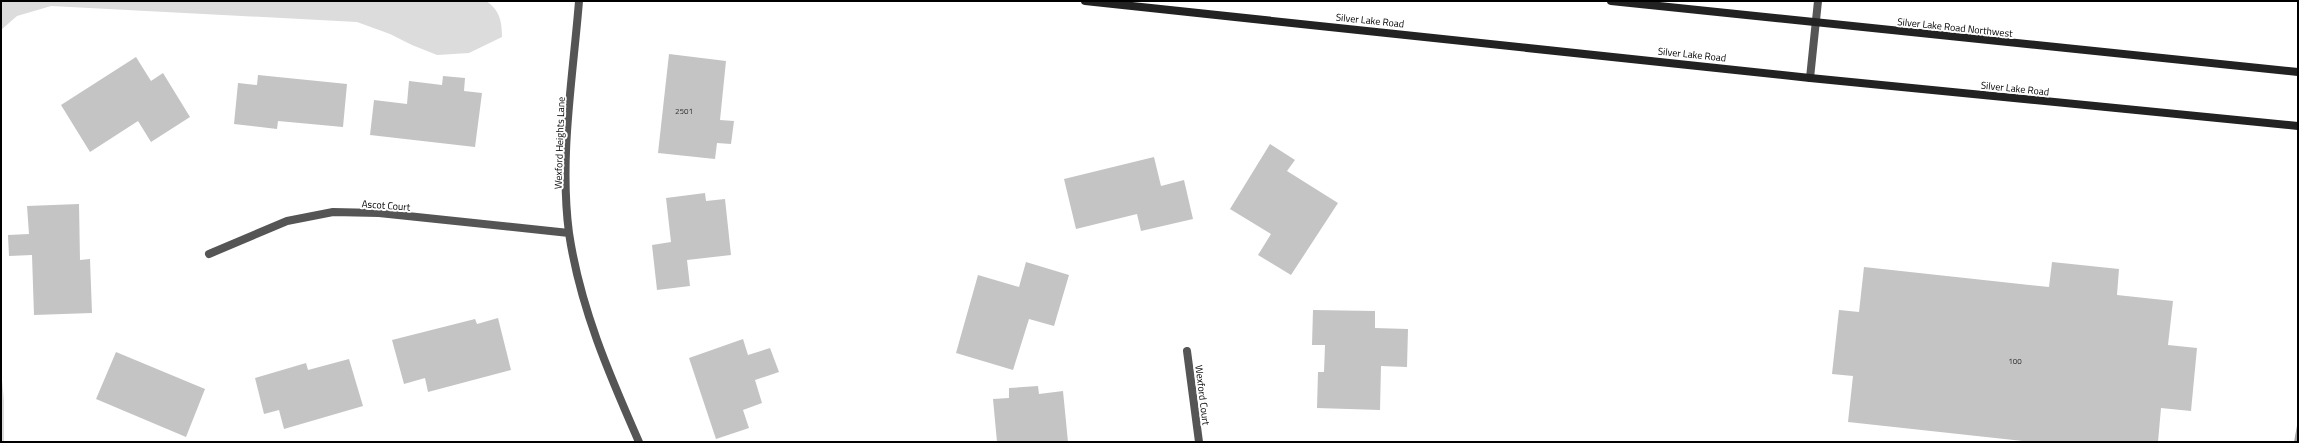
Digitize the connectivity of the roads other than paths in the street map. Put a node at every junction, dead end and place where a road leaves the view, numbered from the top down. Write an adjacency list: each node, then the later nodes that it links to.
1 (579, 1): 9 (street, Wexford Heights Lane)
2 (1085, 1): 7 (main road, Silver Lake Road)
3 (1611, 1): 5 (main road, Silver Lake Road Northwest)
4 (1818, 1): 5 (street)
5 (1816, 23): 6 (main road, Silver Lake Road Northwest); 7 (street)
6 (2298, 72)
7 (1810, 78): 8 (main road, Silver Lake Road)
8 (2298, 126)
9 (569, 233): 10 (street, Ascot Court); 12 (street, Wexford Heights Lane)
10 (209, 254)
11 (1187, 351): 13 (street, Wexford Court)
12 (638, 442)
13 (1199, 442)

